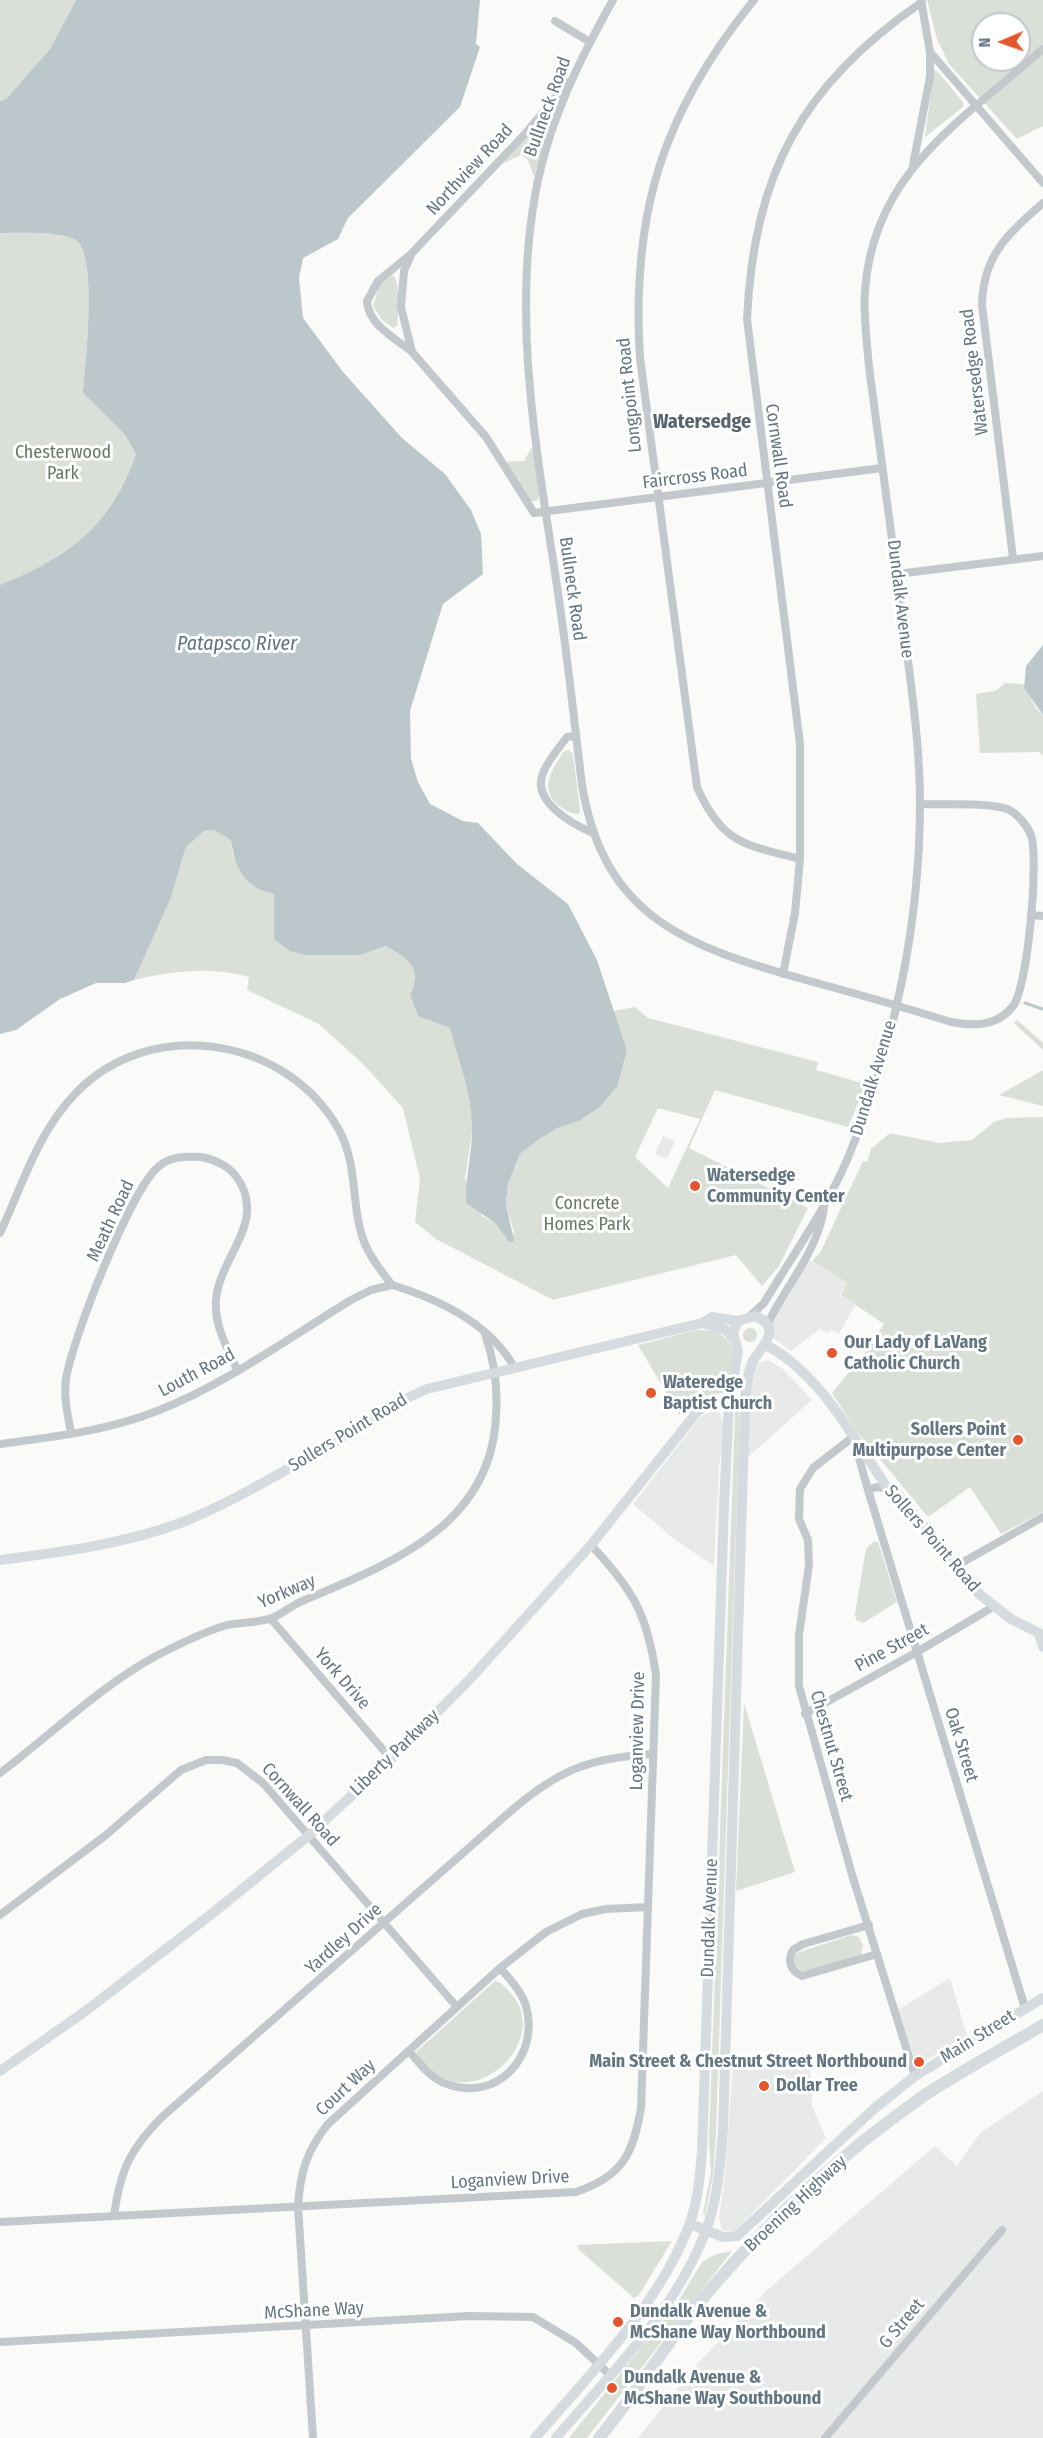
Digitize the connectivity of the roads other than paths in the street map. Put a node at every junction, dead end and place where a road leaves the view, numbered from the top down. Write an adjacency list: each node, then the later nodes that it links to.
1 (613, 0): 5 (street, Bullneck Road)
2 (754, 0): 17 (street, Longpoint Road)
3 (922, 1): 7 (street); 16 (street, Cornwall Road)
4 (555, 21): 5 (street)
5 (590, 42): 8 (street, Bullneck Road)
6 (1043, 49): 9 (street, Dundalk Avenue)
7 (930, 52): 9 (street); 10 (street)
8 (571, 78): 13 (street, Northview Road); 18 (street, Bullneck Road)
9 (976, 107): 10 (street, Dundalk Avenue); 11 (street)
10 (913, 165): 15 (street, Dundalk Avenue)
11 (1043, 183)
12 (1043, 204): 20 (street, Watersedge Road)
13 (412, 253): 14 (street, Northview Road); 14 (street, Northview Road)
14 (412, 352): 18 (street, Northview Road)
15 (882, 468): 16 (street, Faircross Road); 21 (street, Dundalk Avenue)
16 (767, 484): 17 (street, Faircross Road); 25 (street, Cornwall Road)
17 (658, 497): 18 (street, Faircross Road); 25 (street, Longpoint Road)
18 (546, 512): 22 (street, Bullneck Road)
19 (1043, 556): 20 (street)
20 (1013, 558): 21 (street)
21 (897, 574): 23 (street, Dundalk Avenue)
22 (576, 736): 24 (street, Bullneck Road); 24 (street)
23 (920, 804): 26 (street, Bullneck Road); 29 (street, Dundalk Avenue)
24 (593, 833): 28 (street, Bullneck Road)
25 (800, 859): 28 (street, Cornwall Road)
26 (1031, 915): 27 (street); 29 (street, Bullneck Road)
27 (1043, 916)
28 (783, 974): 29 (street, Bullneck Road)
29 (896, 1005): 30 (street, Dundalk Avenue)
30 (825, 1204): 33 (street, Dundalk Avenue); 36 (street, Dundalk Avenue)
31 (0, 1233): 32 (street)
32 (392, 1285): 37 (street); 41 (street, Louth Road)
33 (750, 1316): 34 (main road, Dundalk Avenue); 36 (main road)
34 (738, 1321): 35 (main road, Sollers Point Road); 38 (main road, Dundalk Avenue)
35 (702, 1323): 38 (main road); 40 (main road, Sollers Point Road)
36 (767, 1325): 39 (main road, Dundalk Avenue)
37 (484, 1333): 40 (street); 42 (street, Yorkway)
38 (735, 1342): 39 (main road); 44 (main road, Dundalk Avenue)
39 (764, 1347): 43 (main road, Dundalk Avenue); 46 (main road, Sollers Point Road)
40 (514, 1366): 42 (main road, Sollers Point Road)
41 (237, 1369): 45 (street, Louth Road); 45 (street, Meath Road)
42 (494, 1371): 52 (main road, Sollers Point Road); 55 (street, Yorkway)
43 (745, 1402): 44 (main road, Liberty Parkway); 82 (main road, Dundalk Avenue)
44 (729, 1404): 51 (main road, Liberty Parkway); 80 (main road, Dundalk Avenue)
45 (70, 1433): 47 (street, Louth Road)
46 (853, 1437): 48 (main road, Sollers Point Road); 49 (street, Oak Street); 59 (street, Chestnut Street)
47 (0, 1444)
48 (888, 1489): 49 (street); 53 (main road, Sollers Point Road)
49 (868, 1490): 58 (street, Oak Street)
50 (1043, 1517): 53 (street)
51 (591, 1545): 60 (street, Loganview Drive); 61 (main road, Liberty Parkway)
52 (0, 1560)
53 (956, 1566): 54 (main road, Sollers Point Road)
54 (993, 1606): 56 (main road, Sollers Point Road); 58 (street, Pine Street)
55 (271, 1619): 61 (street, York Drive); 62 (street, Yorkway)
56 (1042, 1633): 57 (main road)
57 (1043, 1647)
58 (917, 1652): 59 (street, Pine Street); 72 (street, Oak Street)
59 (804, 1713): 67 (street, Chestnut Street)
60 (652, 1754): 64 (street, Loganview Drive); 66 (street, Yardley Drive)
61 (391, 1759): 63 (main road, Liberty Parkway)
62 (0, 1773)
63 (308, 1836): 65 (street, Cornwall Road); 66 (street, Cornwall Road); 75 (main road, Liberty Parkway)
64 (648, 1907): 69 (street, Court Way); 77 (street, Loganview Drive)
65 (0, 1915)
66 (385, 1923): 71 (street, Cornwall Road); 78 (street, Yardley Drive)
67 (869, 1925): 68 (street, Chestnut Street); 68 (street)
68 (877, 1954): 76 (street, Chestnut Street)
69 (500, 1968): 71 (street, Court Way); 74 (street)
70 (1043, 1998): 72 (main road, Main Street)
71 (457, 2007): 74 (street, Court Way)
72 (1025, 2008): 76 (main road, Main Street)
73 (1043, 2025): 90 (main road, Broening Highway)
74 (409, 2051): 77 (street, Court Way)
75 (0, 2070)
76 (915, 2076): 82 (main road, Main Street)
77 (298, 2206): 78 (street, Loganview Drive); 83 (street, Court Way)
78 (114, 2216): 79 (street, Loganview Drive)
79 (0, 2222)
80 (690, 2224): 82 (main road, Main Street); 85 (main road, Dundalk Avenue)
81 (1002, 2230): 91 (street, G Street)
82 (706, 2231): 86 (main road, Dundalk Avenue)
83 (304, 2327): 84 (street, McShane Way); 85 (street, McShane Way); 87 (street, Court Way)
84 (0, 2342)
85 (597, 2364): 86 (street, McShane Way); 88 (main road, Dundalk Avenue)
86 (610, 2375): 89 (main road, Dundalk Avenue)
87 (313, 2438)
88 (535, 2438)
89 (556, 2438)
90 (599, 2438)
91 (825, 2438)

